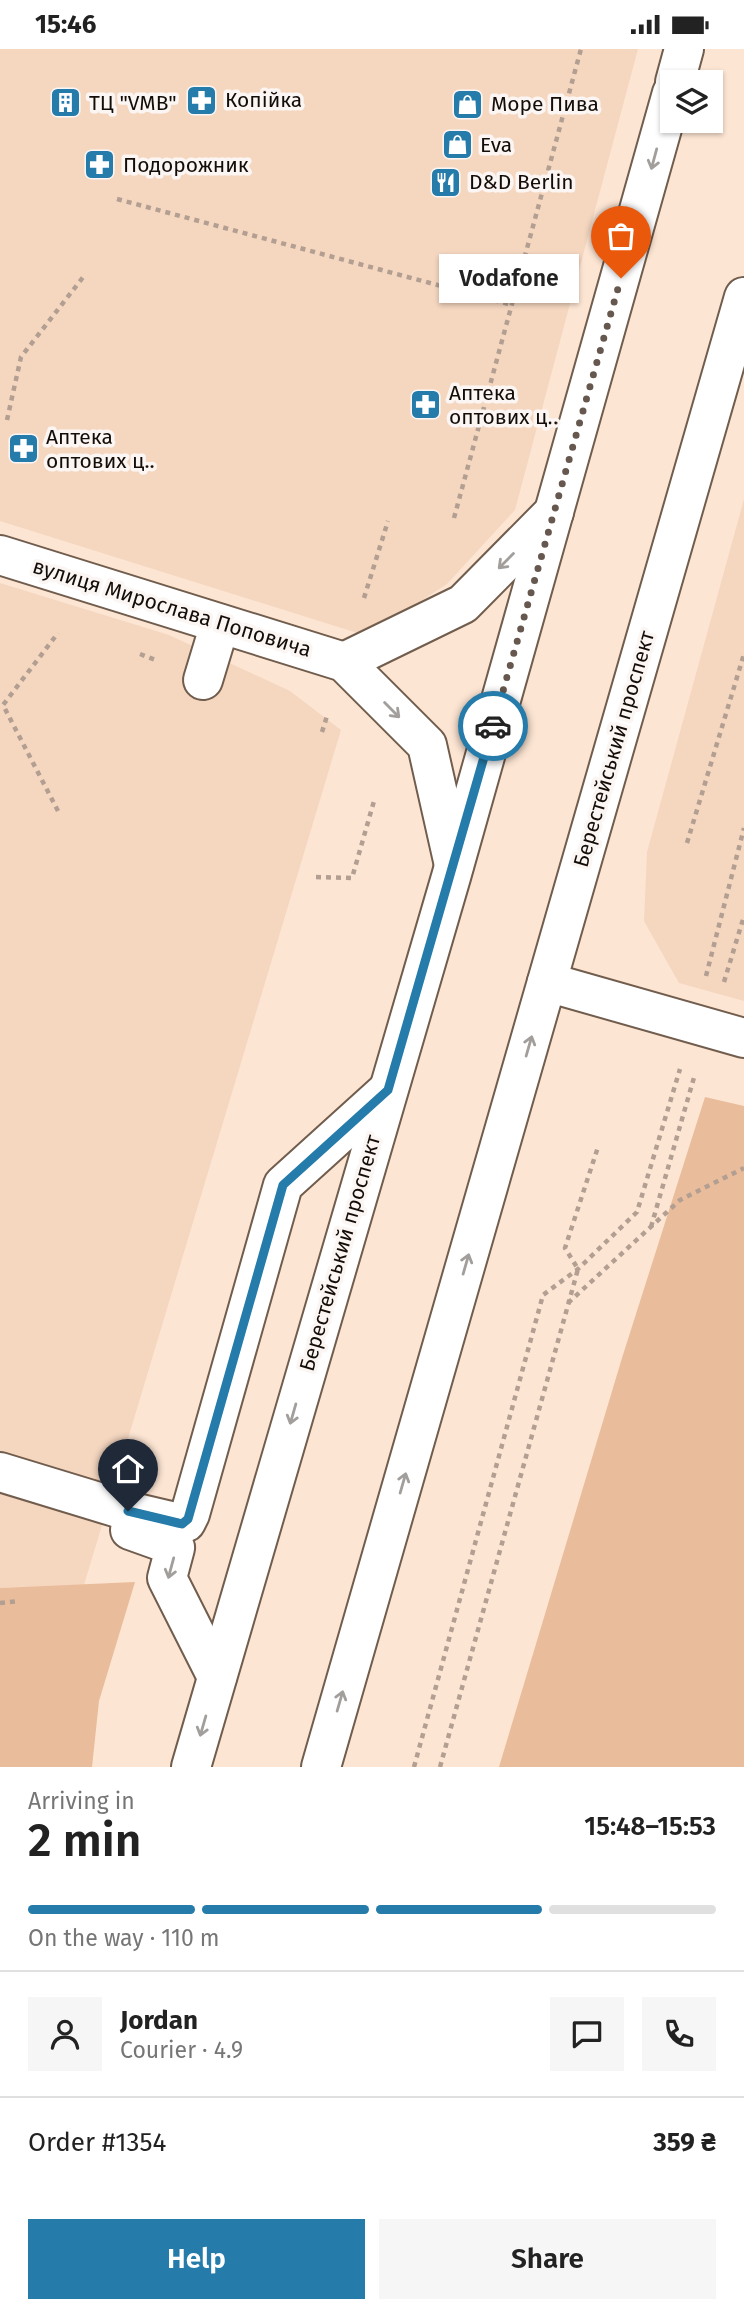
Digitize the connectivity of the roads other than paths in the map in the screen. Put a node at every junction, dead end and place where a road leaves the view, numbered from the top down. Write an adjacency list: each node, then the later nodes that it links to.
1 (684, 49): 2 (main road)
2 (678, 70)
3 (661, 133): 5 (main road, Берестейський проспект, one-way to 5)
4 (744, 297): 11 (main road, Берестейський проспект)
5 (554, 512): 8 (main road, one-way to 8); 10 (main road, Берестейський проспект)
6 (0, 555): 7 (main road, вулиця Мирослава Поповича)
7 (220, 624): 8 (main road, вулиця Мирослава Поповича); 9 (main road)
8 (344, 662): 10 (main road, вулиця Мирослава Поповича, one-way to 10)
9 (203, 680)
10 (454, 865): 13 (main road, Берестейський проспект)
11 (547, 982): 12 (main road); 19 (main road, Берестейський проспект, one-way to 11)
12 (726, 1033)
13 (388, 1090): 16 (main road); 17 (main road, Берестейський проспект, one-way to 17)
14 (0, 1472): 16 (main road)
15 (0, 1494): 16 (main road)
16 (54, 1499): 17 (main road, one-way to 17)
17 (217, 1677): 18 (main road, Берестейський проспект, one-way to 18)
18 (191, 1767)
19 (321, 1767)

